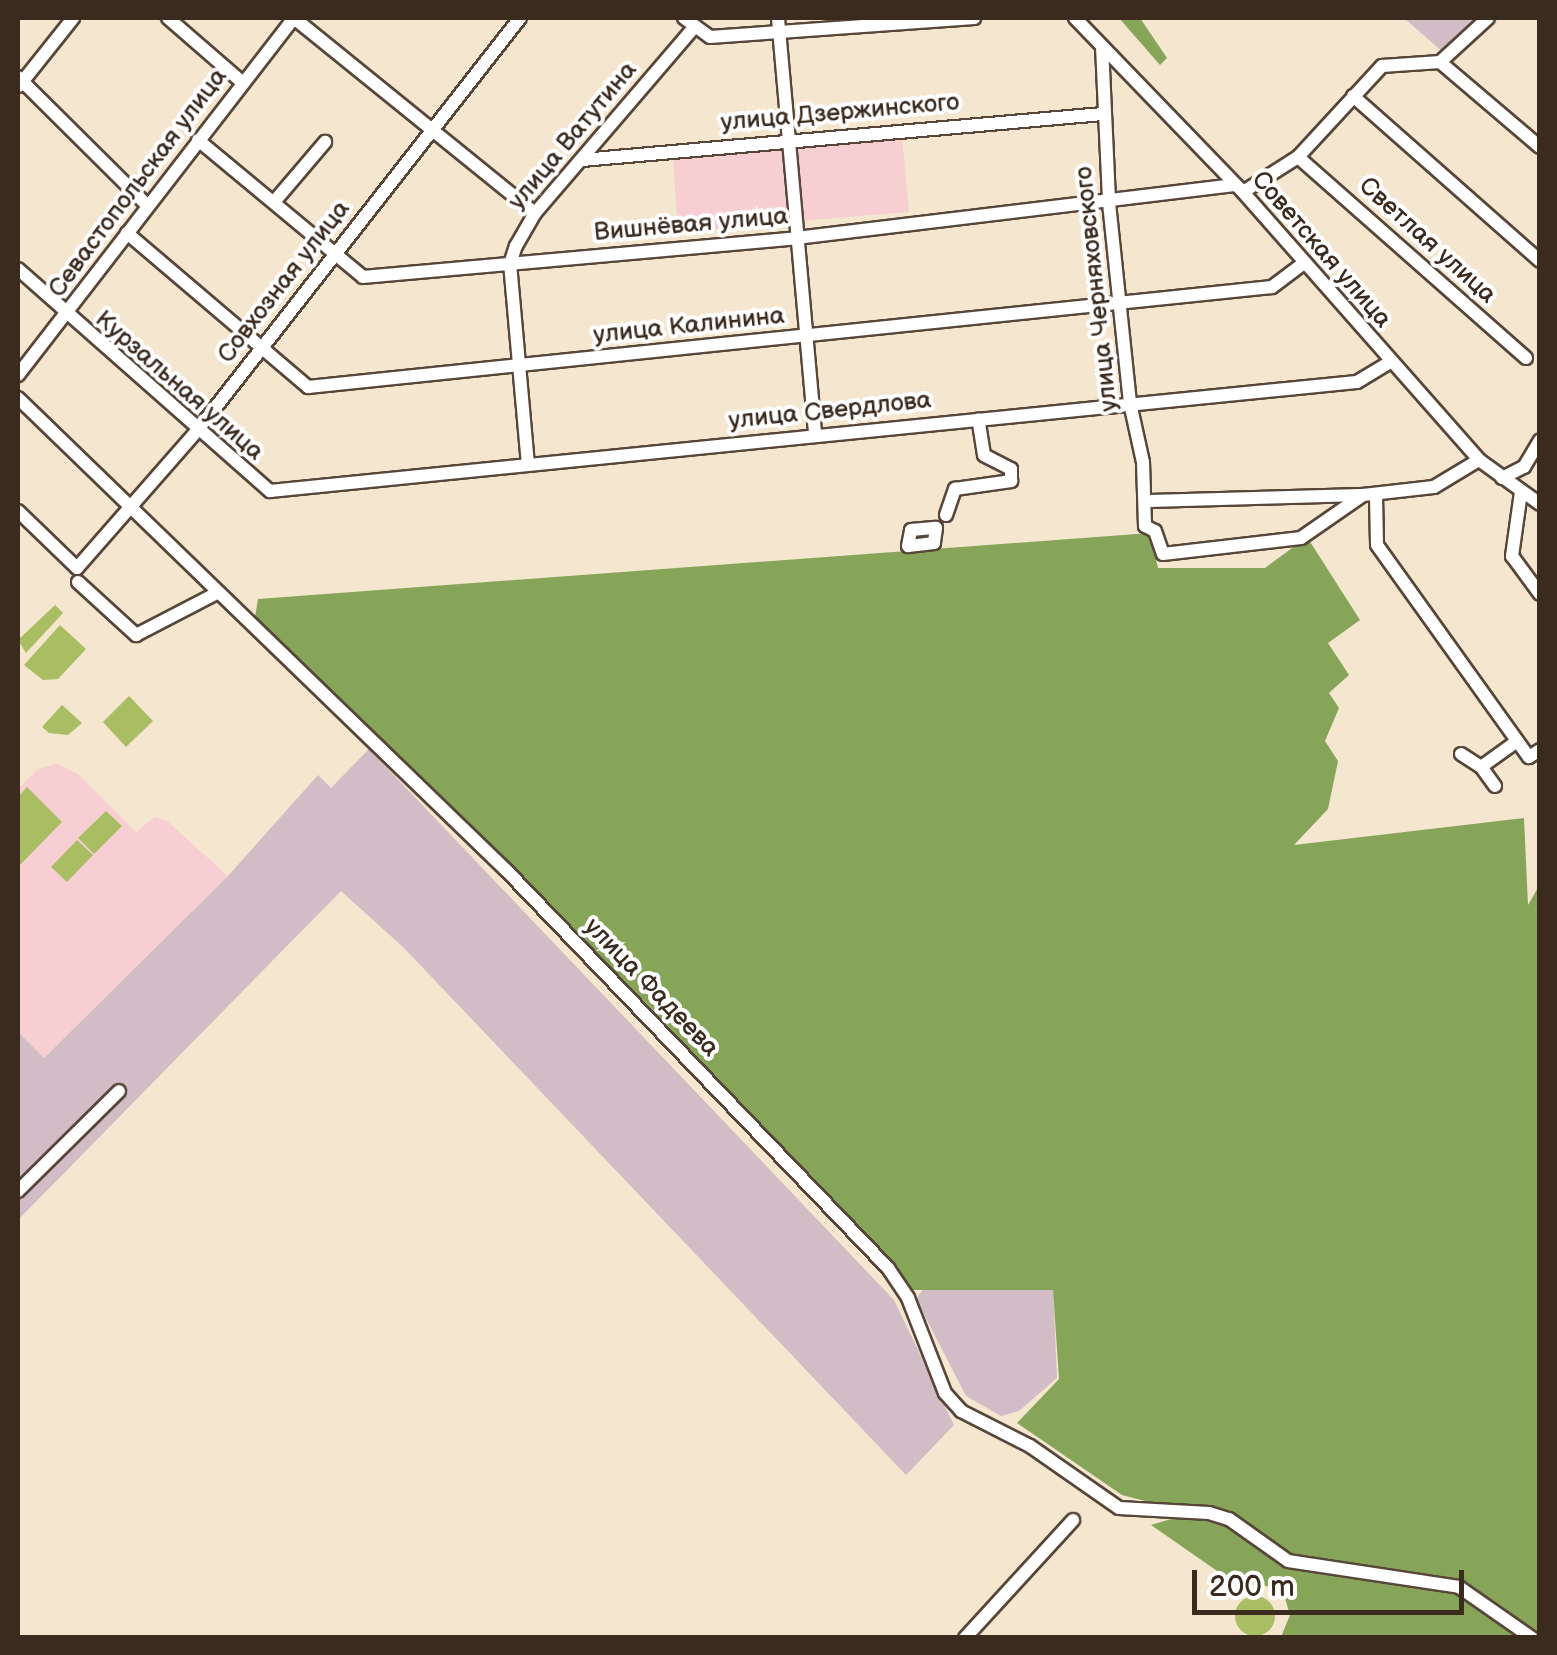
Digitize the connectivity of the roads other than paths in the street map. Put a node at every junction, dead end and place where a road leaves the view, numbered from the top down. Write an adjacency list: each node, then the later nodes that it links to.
1 (73, 18): 14 (street)
2 (168, 18): 13 (street)
3 (294, 18): 13 (street, Севастопольская улица); 17 (street)
4 (778, 18): 10 (street)
5 (974, 18): 10 (street)
6 (1075, 18): 11 (street, Советская улица)
7 (1488, 18): 12 (street)
8 (513, 20): 17 (street, Совхозная улица)
9 (689, 22): 10 (street); 23 (street, улица Ватутина)
10 (779, 36): 18 (street)
11 (1102, 46): 16 (street, улица Черняховского); 24 (street, Советская улица)
12 (1440, 62): 15 (street); 21 (street)
13 (242, 82): 19 (street, Севастопольская улица)
14 (19, 83): 27 (street)
15 (1353, 96): 22 (street); 32 (street)
16 (1104, 114): 18 (street, улица Дзержинского); 26 (street, улица Черняховского)
17 (430, 129): 28 (street); 31 (street, Совхозная улица)
18 (789, 139): 23 (street, улица Дзержинского); 30 (street)
19 (198, 140): 25 (street, Вишнёвая улица); 27 (street, Севастопольская улица)
20 (325, 142): 25 (street)
21 (1540, 148)
22 (1298, 157): 24 (street); 40 (street, Светлая улица)
23 (582, 160): 28 (street, улица Ватутина)
24 (1239, 188): 26 (street, Вишнёвая улица); 34 (street, Советская улица)
25 (274, 202): 31 (street, Вишнёвая улица)
26 (1109, 203): 30 (street, Вишнёвая улица); 36 (street, улица Черняховского)
27 (148, 206): 29 (street, Севастопольская улица)
28 (535, 213): 33 (street, улица Ватутина)
29 (128, 233): 37 (street, Севастопольская улица); 39 (street, улица Калинина)
30 (796, 238): 33 (street, Вишнёвая улица); 38 (street)
31 (336, 254): 33 (street, Вишнёвая улица); 39 (street, Совхозная улица)
32 (1540, 261)
33 (510, 264): 42 (street)
34 (1303, 264): 36 (street, улица Калинина); 41 (street, Советская улица)
35 (18, 269): 37 (street, Курзальная улица)
36 (1122, 302): 38 (street, улица Калинина); 45 (street, улица Черняховского)
37 (65, 317): 43 (street, Севастопольская улица); 47 (street, Курзальная улица)
38 (806, 336): 42 (street, улица Калинина); 48 (street)
39 (262, 348): 42 (street, улица Калинина); 47 (street, Совхозная улица)
40 (1526, 358)
41 (1389, 363): 45 (street, улица Свердлова); 50 (street, Советская улица)
42 (518, 366): 51 (street)
43 (18, 375)
44 (18, 398): 59 (street)
45 (1130, 403): 46 (street, улица Свердлова); 57 (street, улица Черняховского)
46 (978, 418): 48 (street, улица Свердлова); 61 (street)
47 (197, 431): 53 (street, Курзальная улица); 59 (street, Совхозная улица)
48 (815, 435): 51 (street, улица Свердлова)
49 (1540, 440): 52 (street)
50 (1479, 460): 52 (street, Советская улица); 55 (street)
51 (528, 465): 53 (street, улица Свердлова)
52 (1502, 478): 54 (street, Советская улица)
53 (270, 491)
54 (1521, 492): 58 (street, Советская улица); 64 (street)
55 (1370, 496): 57 (street); 57 (street, улица Черняховского); 65 (street)
56 (18, 499): 62 (street)
57 (1147, 501)
58 (1540, 504)
59 (130, 508): 62 (street, Совхозная улица); 63 (street, улица Фадеева)
60 (18, 511): 62 (street)
61 (946, 516)
62 (76, 572): 63 (street)
63 (215, 594): 74 (street, улица Фадеева)
64 (1540, 594)
65 (1518, 741): 66 (street); 68 (street)
66 (1540, 750)
67 (1461, 754): 68 (street)
68 (1481, 767): 69 (street)
69 (1496, 786)
70 (119, 1091): 71 (street)
71 (18, 1191)
72 (1073, 1520): 73 (street)
73 (965, 1638)
74 (1532, 1638)

